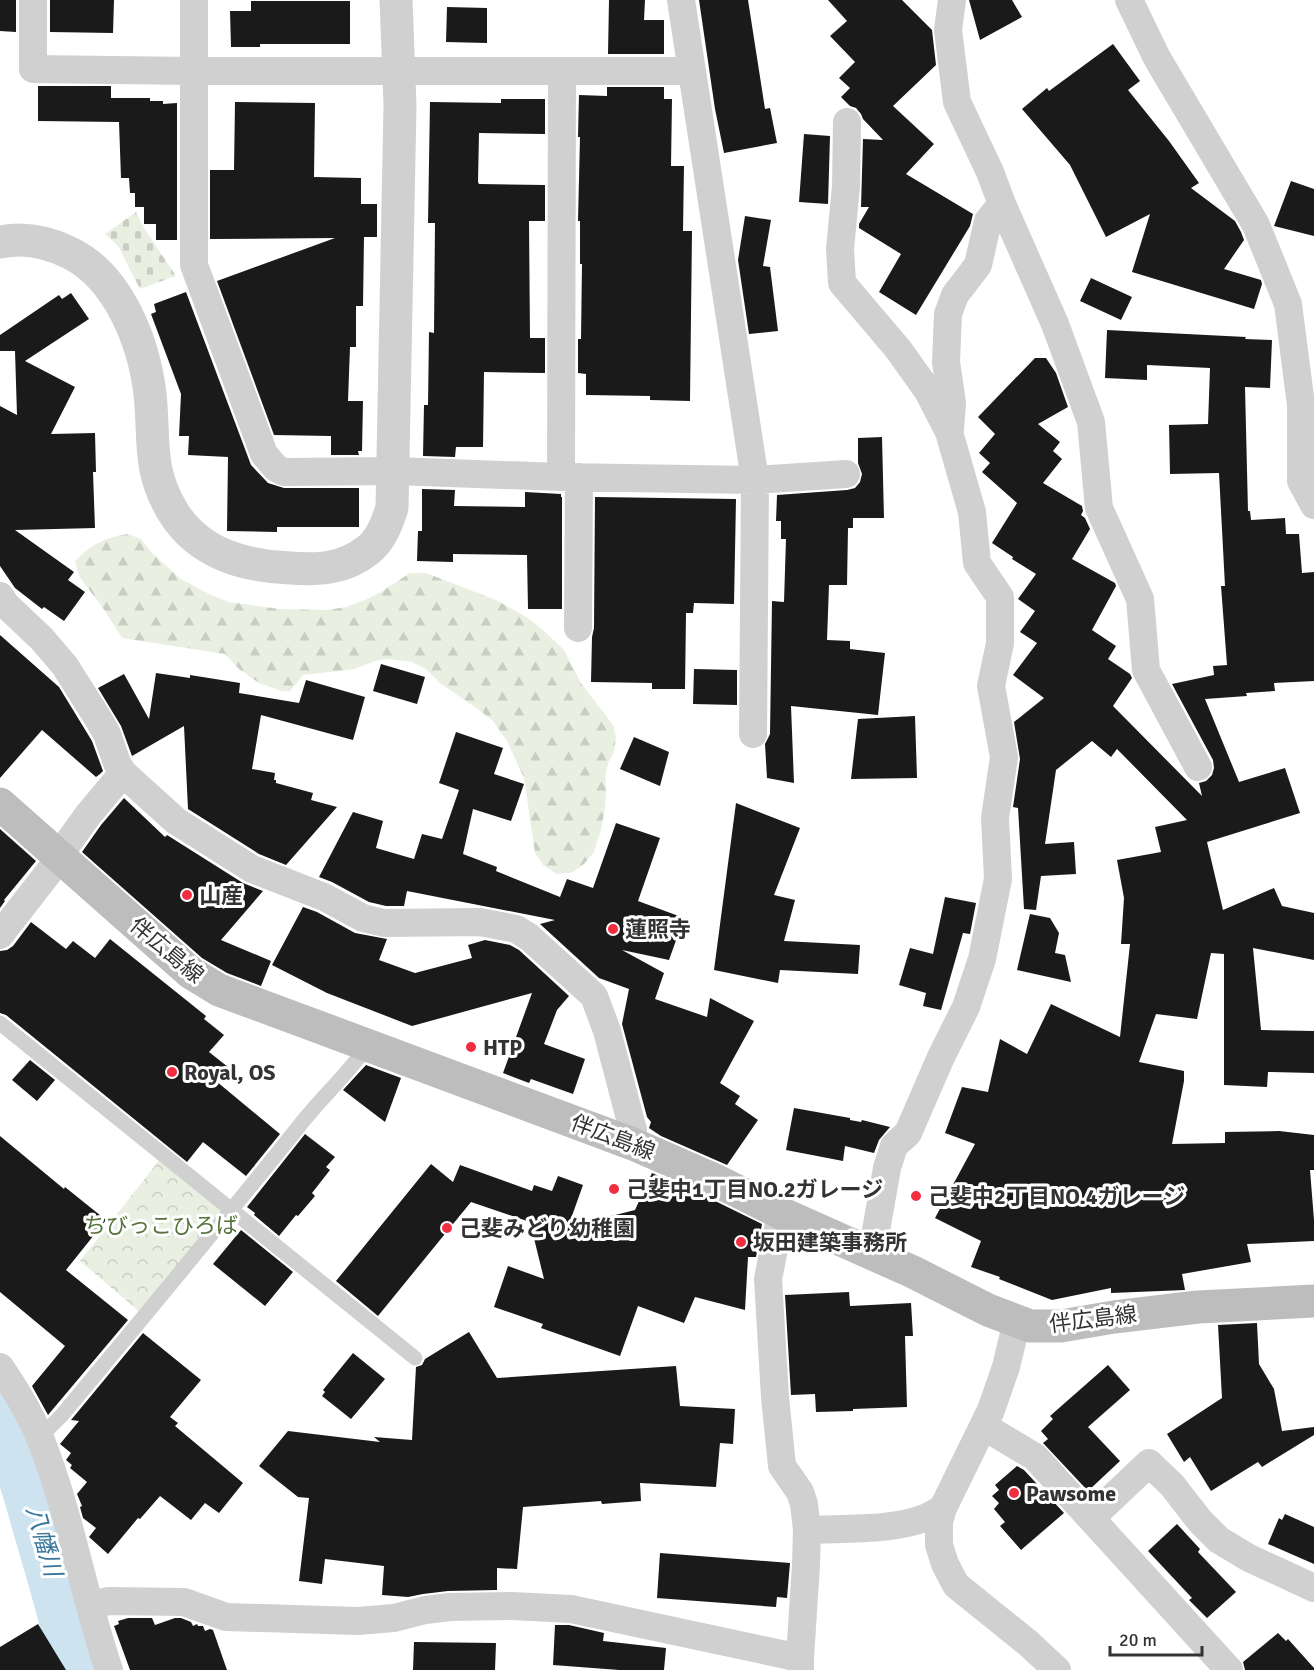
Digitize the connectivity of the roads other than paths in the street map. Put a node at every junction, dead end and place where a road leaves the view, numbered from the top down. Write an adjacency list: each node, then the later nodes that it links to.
1 (33, 0): 8 (street)
2 (194, 0): 8 (street)
3 (396, 0): 7 (street)
4 (681, 0): 10 (street)
5 (952, 0): 12 (street)
6 (1129, 0): 19 (street)
7 (400, 70): 8 (street); 9 (street); 15 (street)
8 (194, 71): 15 (street)
9 (562, 71): 10 (street); 17 (street)
10 (692, 71): 18 (street)
11 (847, 122): 14 (street)
12 (1002, 204): 14 (street); 23 (street)
13 (0, 242): 15 (street)
14 (949, 432): 33 (street)
15 (394, 471): 17 (street)
16 (846, 474): 18 (street)
17 (570, 477): 18 (street); 21 (street)
18 (755, 480): 22 (street)
19 (1314, 505)
20 (0, 596): 24 (street)
21 (578, 628)
22 (753, 734)
23 (1198, 767)
24 (123, 773): 26 (street); 30 (street)
25 (0, 804): 26 (main road, 伴広島線)
26 (59, 856): 27 (street); 29 (main road, 伴広島線)
27 (0, 935)
28 (0, 1023): 31 (lane)
29 (368, 1046): 30 (main road, 伴広島線); 31 (lane)
30 (633, 1144): 32 (main road, 伴広島線)
31 (232, 1210): 36 (lane); 39 (lane)
32 (783, 1214): 33 (main road, 伴広島線); 42 (street)
33 (872, 1253): 35 (main road, 伴広島線)
34 (1314, 1301): 35 (main road, 伴広島線)
35 (1017, 1321): 38 (street)
36 (415, 1358)
37 (3, 1376): 39 (street)
38 (983, 1426): 40 (street); 41 (street)
39 (40, 1437): 44 (street)
40 (943, 1508): 42 (street); 48 (street)
41 (1091, 1518): 43 (street); 46 (street)
42 (807, 1530): 45 (street)
43 (1314, 1588)
44 (91, 1606): 45 (street); 47 (street)
45 (800, 1664)
46 (1215, 1666)
47 (109, 1670)
48 (1057, 1670)

